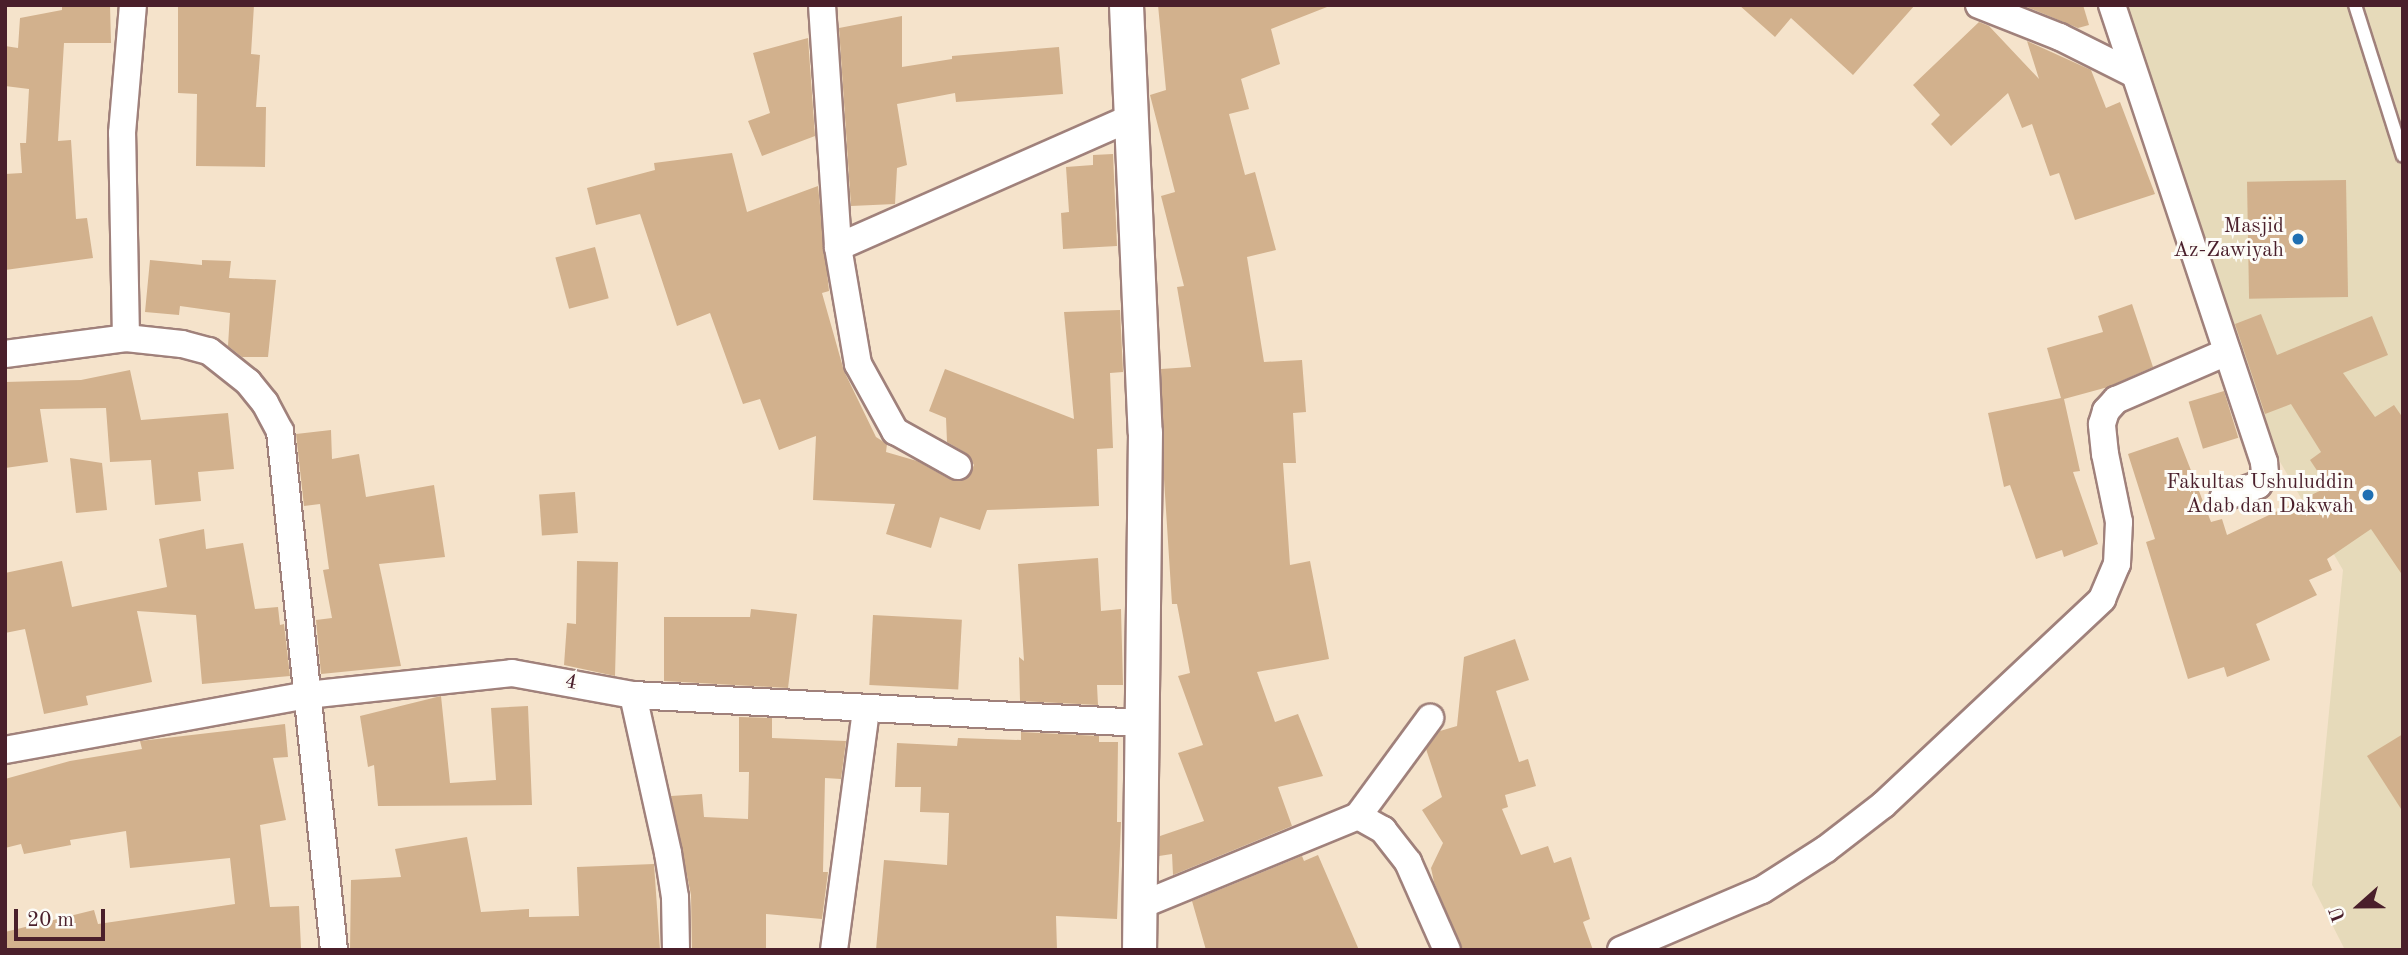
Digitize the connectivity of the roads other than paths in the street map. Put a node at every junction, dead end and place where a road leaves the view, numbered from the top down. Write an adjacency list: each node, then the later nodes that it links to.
1 (133, 5): 11 (street)
2 (822, 5): 10 (street)
3 (1126, 5): 8 (street)
4 (1979, 5): 7 (street)
5 (2112, 5): 7 (street)
6 (2355, 5): 9 (lane)
7 (2134, 74): 12 (street)
8 (1128, 119): 10 (street); 20 (street)
9 (2403, 156)
10 (838, 247): 14 (street)
11 (126, 338): 13 (street); 16 (street)
12 (2227, 352): 15 (street); 29 (street)
13 (5, 354)
14 (958, 466)
15 (2223, 498)
16 (307, 695): 17 (street, 4); 21 (street, 4); 24 (street)
17 (634, 695): 18 (street, 4); 25 (street)
18 (866, 709): 20 (street, 4); 26 (street)
19 (1430, 718): 22 (street)
20 (1141, 723): 23 (street)
21 (5, 750)
22 (1357, 816): 23 (street); 28 (street)
23 (1139, 906): 27 (street)
24 (334, 950)
25 (676, 950)
26 (834, 950)
27 (1139, 950)
28 (1447, 950)
29 (1621, 950)

